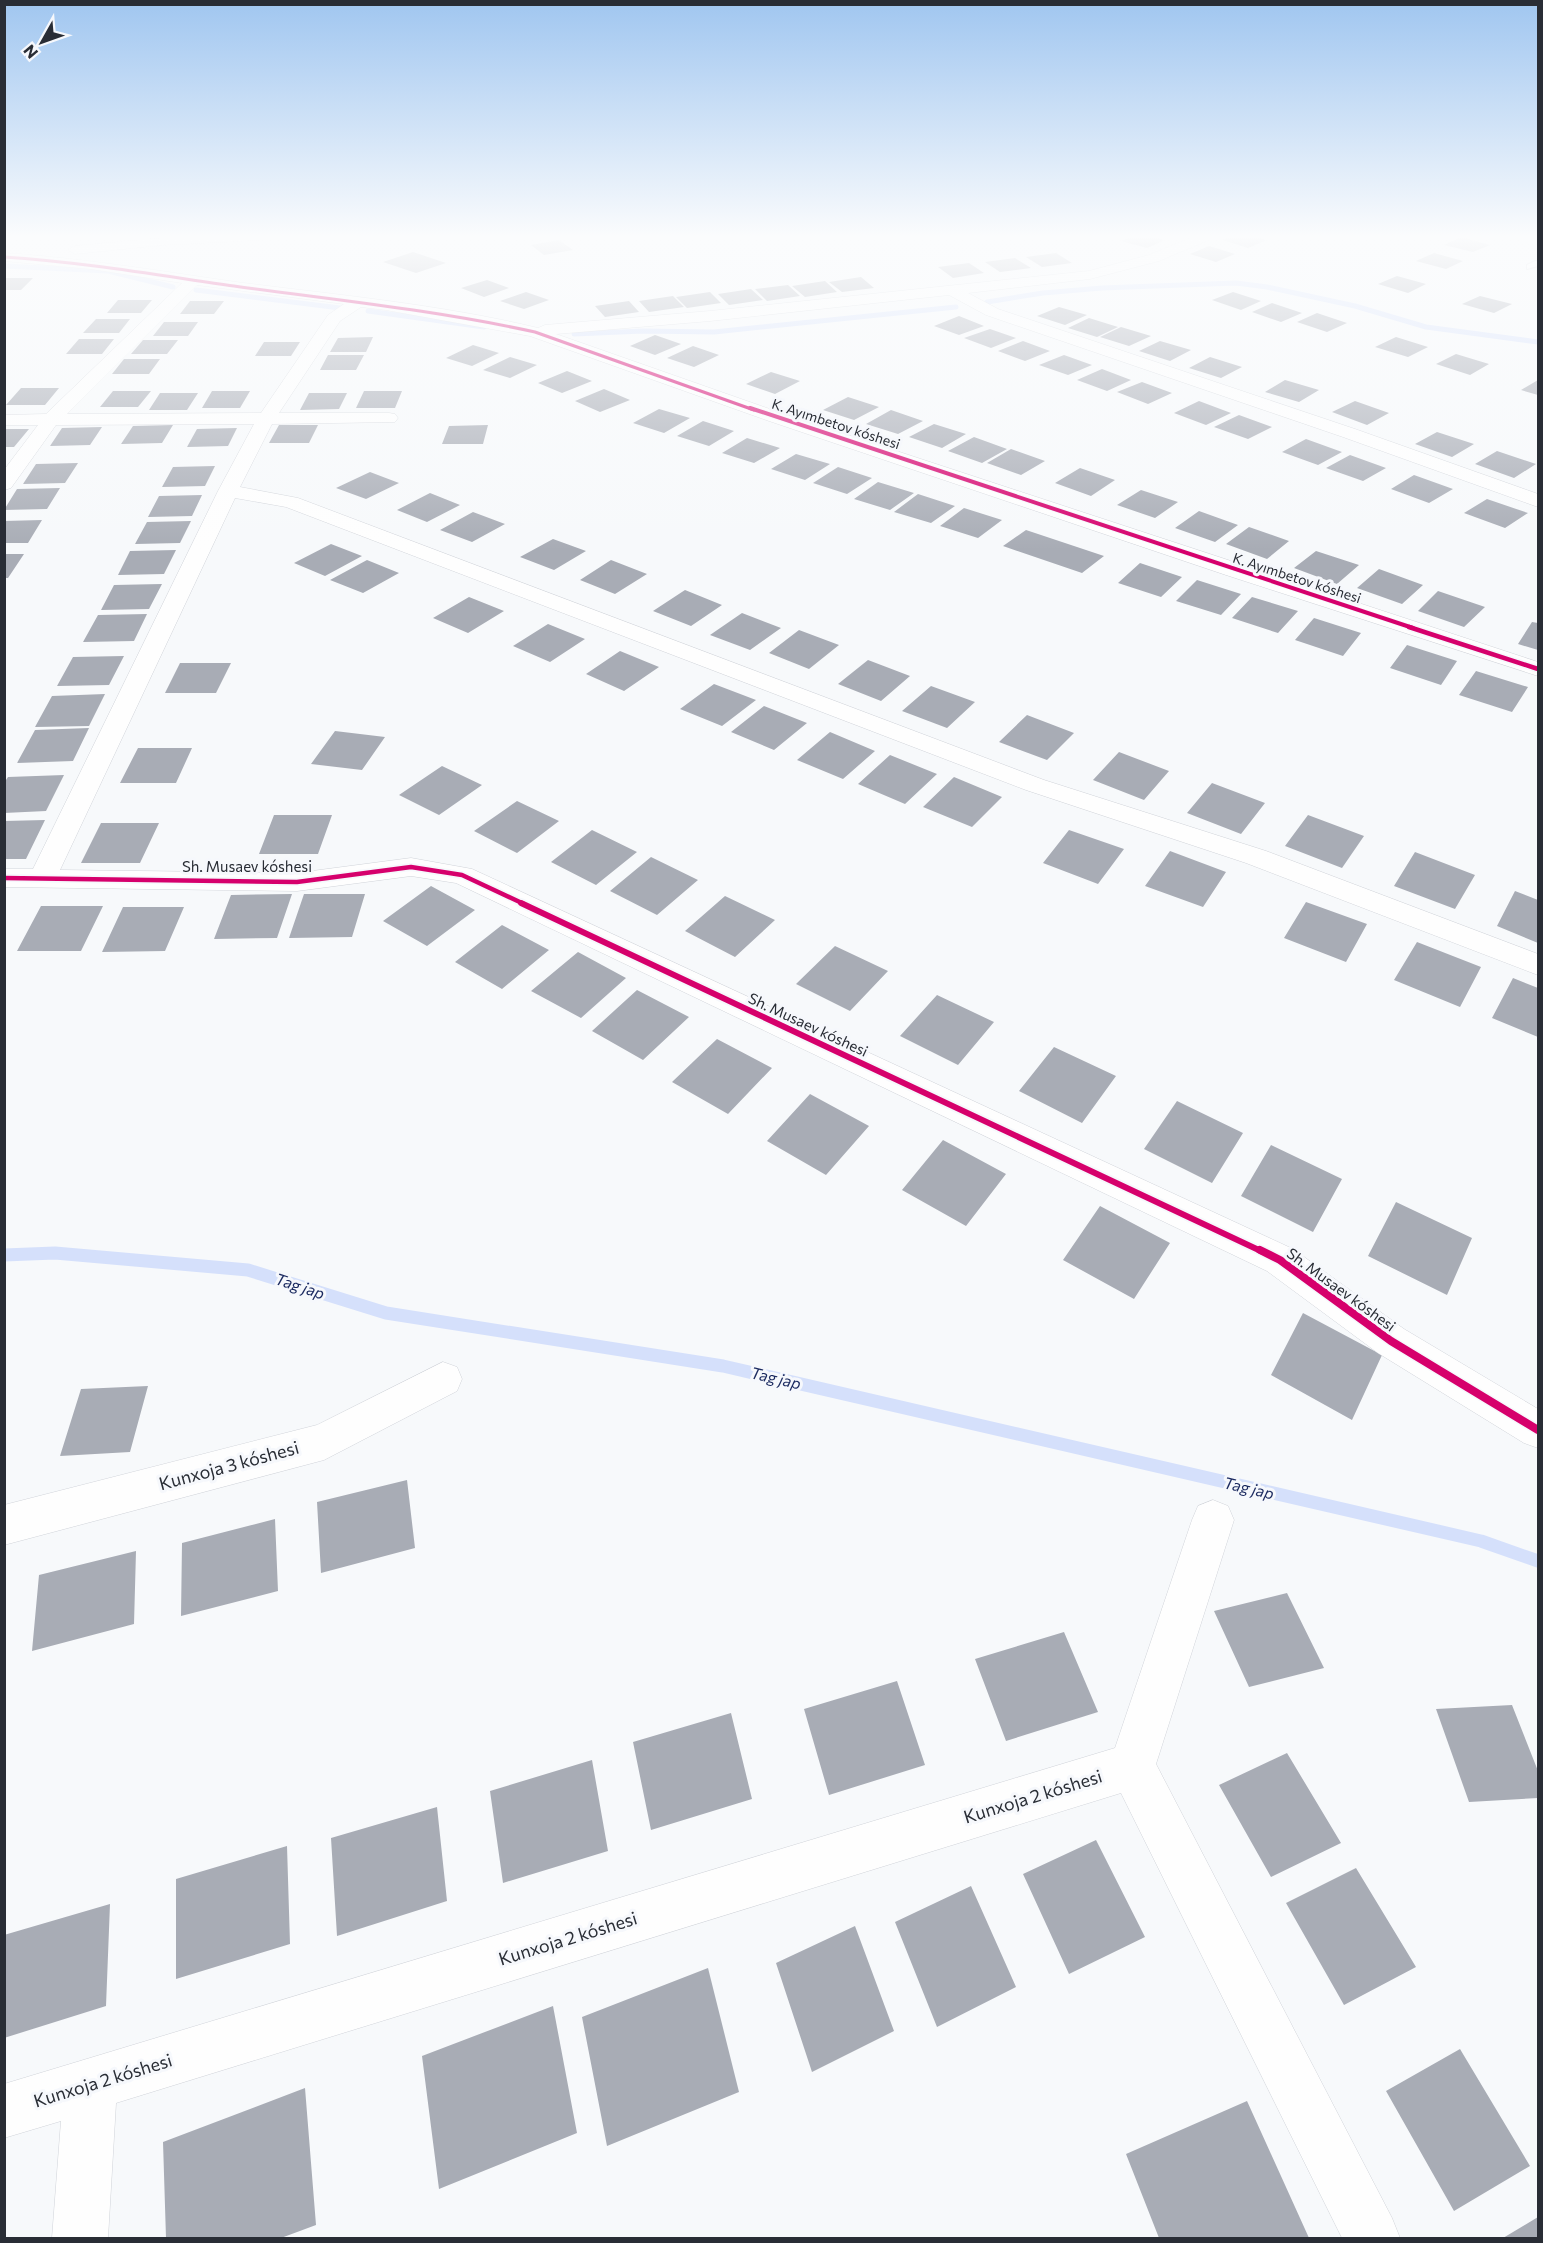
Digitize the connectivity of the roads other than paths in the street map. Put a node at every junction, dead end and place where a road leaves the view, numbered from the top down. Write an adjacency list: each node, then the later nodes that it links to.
1 (130, 341): 8 (street)
2 (319, 341): 5 (street)
3 (559, 341): 12 (street, K. Ayımbetov kóshesi)
4 (1077, 341): 11 (street)
5 (267, 417): 6 (street); 8 (street); 10 (street)
6 (389, 418)
7 (4, 420): 8 (street)
8 (51, 420): 9 (street)
9 (4, 484)
10 (228, 491): 13 (street); 15 (street)
11 (1539, 501)
12 (1539, 669)
13 (43, 877): 14 (street, Sh. Musaev kóshesi); 17 (street, Sh. Musaev kóshesi)
14 (4, 878)
15 (1539, 965)
16 (443, 1379): 19 (street, Kunxoja 3 kóshesi)
17 (1539, 1430)
18 (1214, 1520): 20 (street)
19 (4, 1525)
20 (1132, 1767): 21 (street, Kunxoja 2 kóshesi); 24 (street)
21 (90, 2085): 22 (street, Kunxoja 2 kóshesi); 23 (street)
22 (4, 2111)
23 (80, 2238)
24 (1372, 2238)

